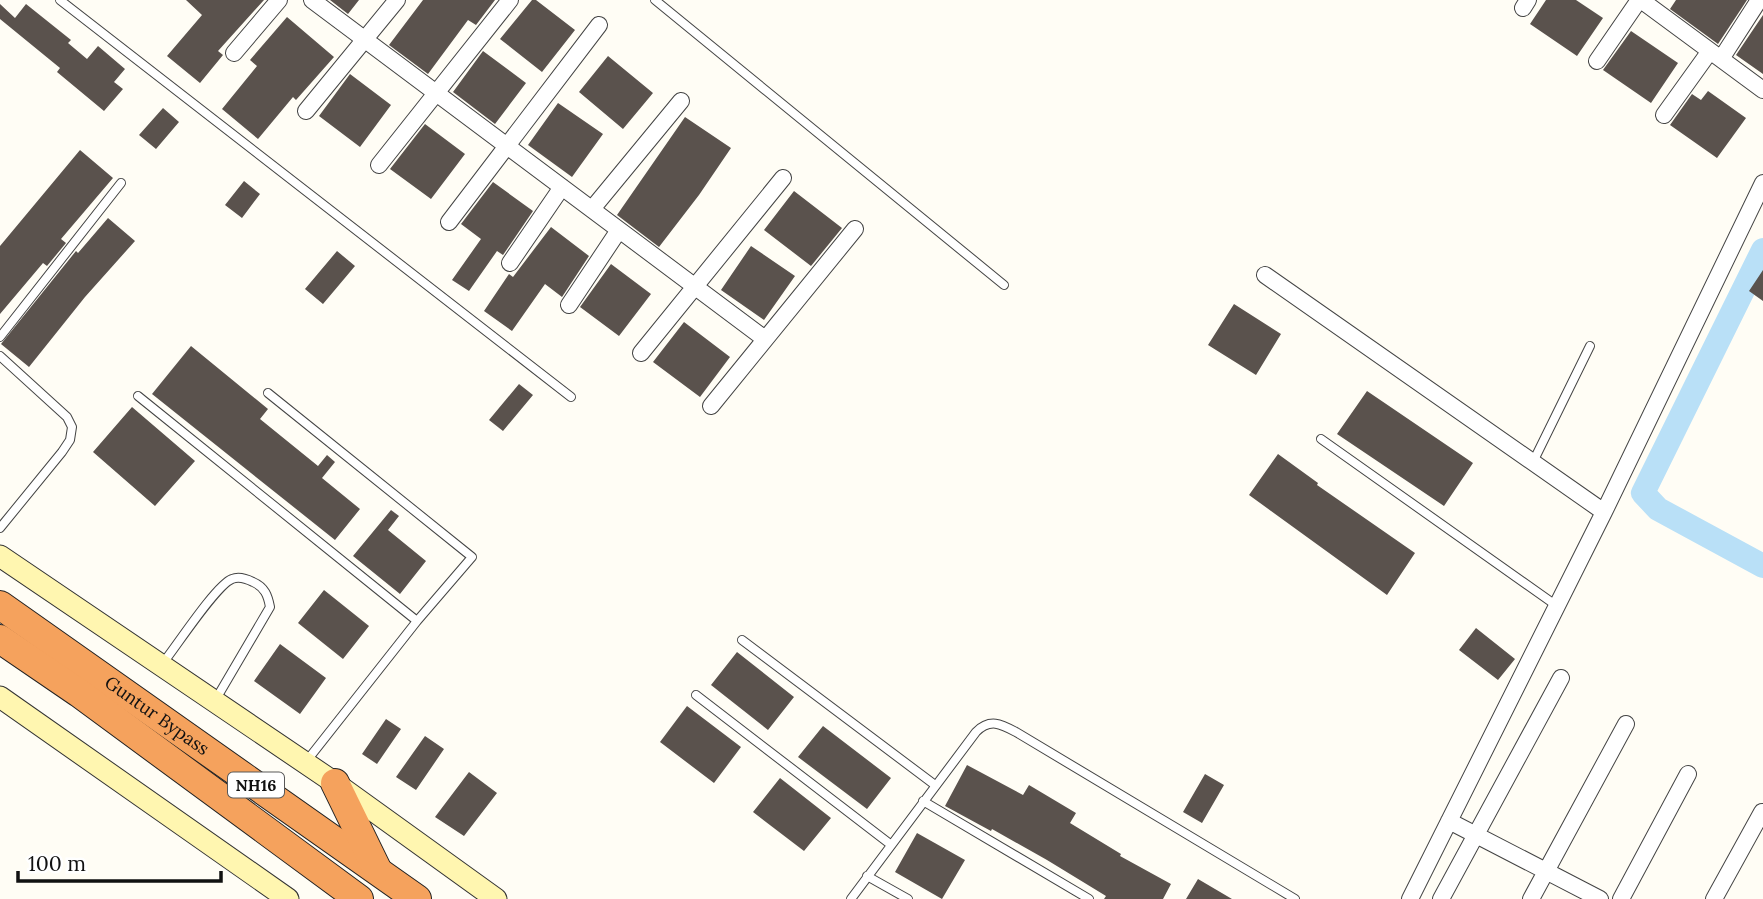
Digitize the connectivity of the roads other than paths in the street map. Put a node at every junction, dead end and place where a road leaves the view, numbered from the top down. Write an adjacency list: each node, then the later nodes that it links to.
1 (60, 0): 43 (lane)
2 (279, 0): 12 (street)
3 (312, 0): 11 (street)
4 (397, 0): 11 (street)
5 (510, 0): 16 (street)
6 (655, 0): 33 (lane)
7 (1640, 0): 9 (street); 14 (street)
8 (1759, 0): 13 (street)
9 (1661, 6): 13 (street)
10 (600, 25): 20 (street)
11 (365, 40): 16 (street); 18 (street)
12 (234, 53)
13 (1716, 55): 15 (street); 19 (street)
14 (1597, 61)
15 (1763, 90)
16 (436, 93): 20 (street); 21 (street)
17 (681, 101): 26 (street)
18 (306, 111)
19 (1664, 115)
20 (507, 146): 25 (street); 28 (street)
21 (379, 164)
22 (783, 178): 34 (street)
23 (121, 183): 36 (lane)
24 (1763, 183): 27 (street)
25 (562, 187): 26 (street); 31 (street)
26 (592, 209): 30 (street)
27 (1757, 210): 47 (street)
28 (449, 222)
29 (855, 229): 37 (street)
30 (619, 230): 34 (street); 35 (street)
31 (510, 262)
32 (1265, 275): 46 (street)
33 (1004, 285)
34 (695, 286): 37 (street); 39 (street)
35 (569, 305)
36 (0, 337)
37 (765, 339): 44 (street)
38 (1590, 346): 46 (lane)
39 (641, 353)
40 (0, 356): 48 (lane)
41 (268, 393): 52 (lane)
42 (138, 396): 52 (lane)
43 (571, 397)
44 (710, 407)
45 (1321, 439): 51 (lane)
46 (1533, 462): 47 (street)
47 (1604, 512): 51 (street)
48 (0, 528)
49 (0, 556): 55 (street)
50 (0, 605): 57 (highway, Guntur Bypass / NH16)
51 (1556, 606): 68 (street)
52 (417, 621): 62 (lane)
53 (0, 639): 57 (highway, Guntur Bypass / NH16)
54 (742, 640): 65 (lane)
55 (161, 666): 60 (street); 60 (lane)
56 (1561, 678): 69 (street)
57 (87, 682): 71 (highway, Guntur Bypass / NH16); 75 (highway, Guntur Bypass / NH16)
58 (696, 695): 70 (lane)
59 (0, 697): 74 (street)
60 (215, 702): 62 (street)
61 (1626, 724): 72 (street)
62 (305, 763): 64 (street)
63 (1688, 774): 86 (street)
64 (335, 783): 71 (highway); 77 (street)
65 (934, 785): 66 (lane); 81 (lane)
66 (923, 801): 70 (lane); 80 (lane)
67 (1762, 812): 87 (street)
68 (1449, 821): 69 (street); 82 (street)
69 (1475, 834): 72 (street); 83 (street)
70 (890, 844): 73 (lane)
71 (378, 871): 76 (highway, Guntur Bypass / NH16)
72 (1546, 871): 84 (street); 85 (street)
73 (867, 876): 78 (lane); 79 (lane)
74 (275, 896)
75 (359, 899)
76 (417, 899)
77 (496, 899)
78 (850, 899)
79 (908, 899)
80 (1089, 899)
81 (1295, 899)
82 (1410, 899)
83 (1441, 899)
84 (1531, 899)
85 (1600, 899)
86 (1621, 899)
87 (1714, 899)

